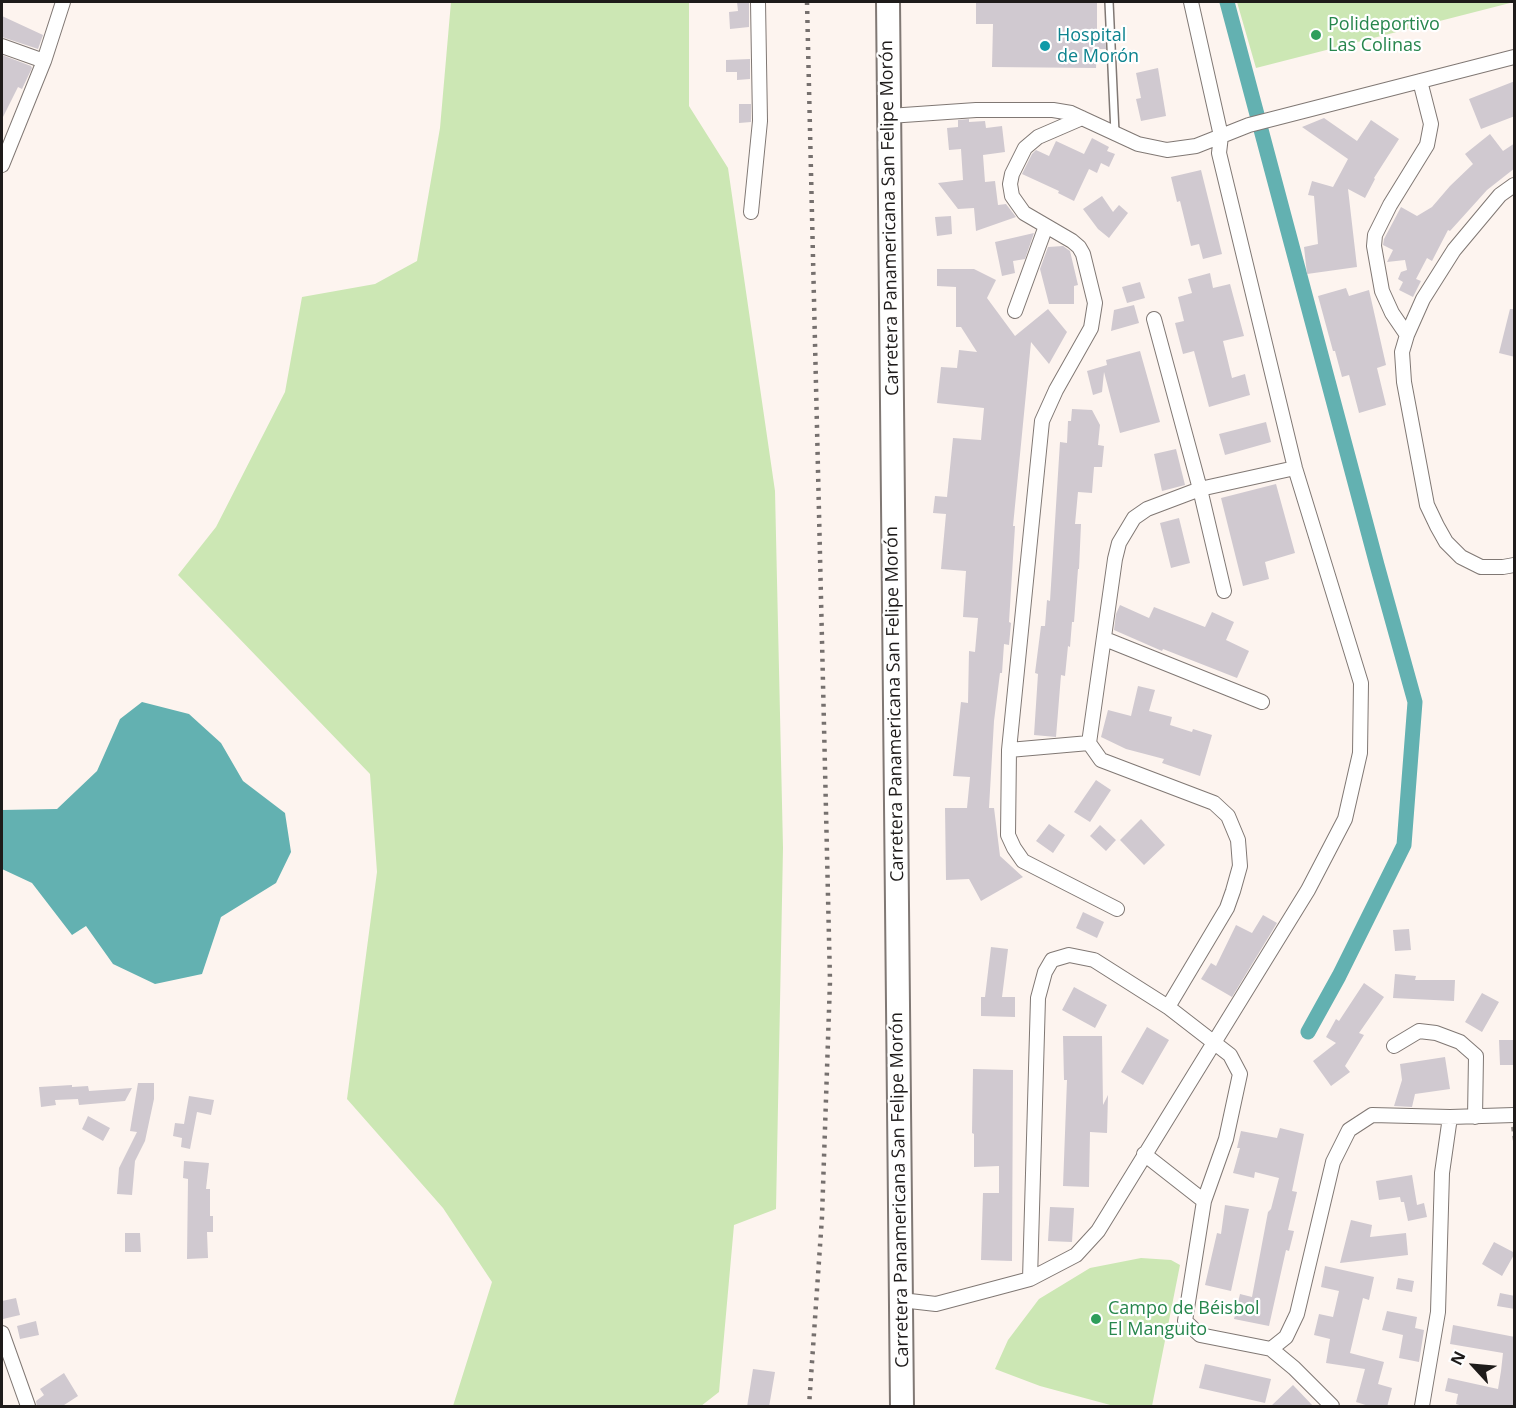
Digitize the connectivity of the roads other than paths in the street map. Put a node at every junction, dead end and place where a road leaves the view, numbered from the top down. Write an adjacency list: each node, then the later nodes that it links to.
1 (63, 2): 8 (street)
2 (758, 2): 16 (street)
3 (888, 2): 10 (main road, Carretera Panamericana San Felipe Morón)
4 (1109, 2): 12 (lane)
5 (1191, 2): 13 (street)
6 (2, 46): 8 (street)
7 (1515, 57): 9 (street)
8 (44, 61): 14 (street)
9 (1420, 81): 13 (street); 20 (street)
10 (889, 116): 11 (street); 39 (main road, Carretera Panamericana San Felipe Morón)
11 (1082, 118): 12 (street); 17 (street)
12 (1115, 133): 13 (street)
13 (1221, 136): 21 (street)
14 (2, 165)
15 (1515, 185): 20 (street)
16 (751, 212)
17 (1046, 226): 18 (street); 28 (street)
18 (1015, 311)
19 (1154, 319): 22 (street)
20 (1407, 335): 23 (street)
21 (1295, 468): 22 (street); 31 (street)
22 (1200, 489): 24 (street); 25 (street)
23 (1515, 565)
24 (1224, 591)
25 (1105, 639): 26 (street); 27 (street)
26 (1262, 702)
27 (1089, 743): 28 (street); 30 (street)
28 (1009, 750): 29 (street)
29 (1117, 909)
30 (1168, 1006): 31 (street); 38 (street)
31 (1215, 1042): 36 (street); 37 (street)
32 (1394, 1046): 34 (street)
33 (1515, 1115): 34 (street)
34 (1475, 1116): 35 (street)
35 (1450, 1117): 41 (street); 45 (street)
36 (1144, 1154): 37 (street); 38 (street)
37 (1204, 1201): 41 (street)
38 (1030, 1279): 39 (street)
39 (901, 1300): 43 (main road, Carretera Panamericana San Felipe Morón)
40 (2, 1333): 42 (street)
41 (1271, 1348): 44 (street)
42 (28, 1407)
43 (902, 1407)
44 (1332, 1407)
45 (1422, 1407)

